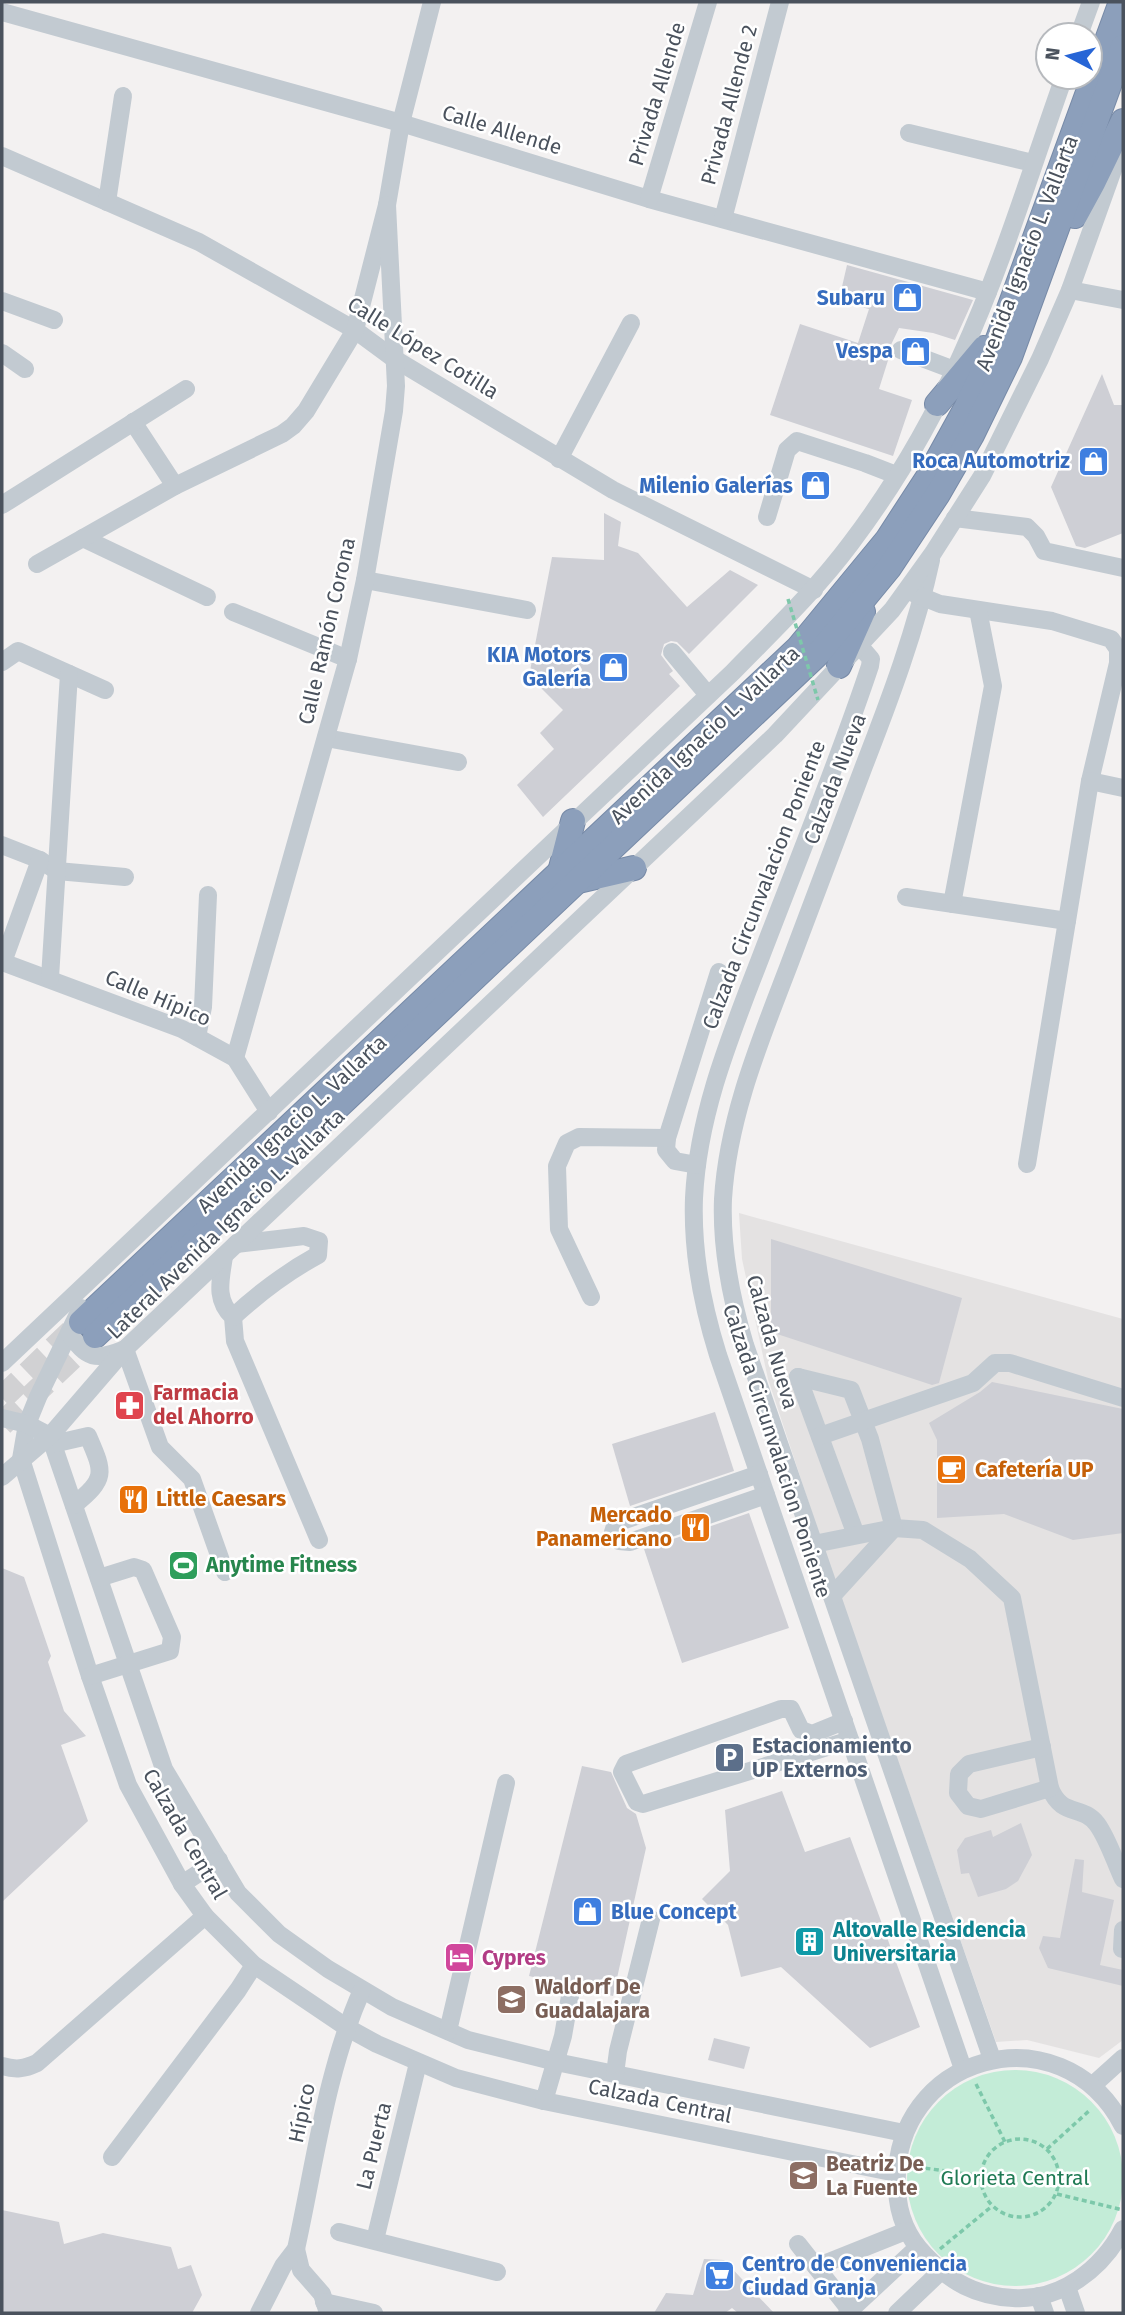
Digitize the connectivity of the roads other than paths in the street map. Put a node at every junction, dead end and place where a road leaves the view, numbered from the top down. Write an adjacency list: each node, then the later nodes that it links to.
1 (432, 2): 12 (street)
2 (708, 2): 17 (street, Privada Allende)
3 (780, 2): 20 (street, Privada Allende 2)
4 (1091, 2): 7 (street)
5 (1121, 2): 28 (highway, Avenida Ignacio L. Vallarta)
6 (2, 12): 12 (street, Calle Allende)
7 (1084, 21)
8 (1123, 47): 21 (highway, Avenida Ignacio L. Vallarta)
9 (1059, 91): 16 (street, Avenida Ignacio L. Vallarta)
10 (123, 96): 18 (street)
11 (1123, 121): 21 (highway)
12 (401, 122): 17 (street, Calle Allende); 19 (street)
13 (909, 133): 16 (street)
14 (1123, 139): 22 (street)
15 (2, 156): 18 (street, Calle López Cotilla)
16 (1033, 163): 23 (street, Avenida Ignacio L. Vallarta)
17 (649, 200): 20 (street, Calle Allende)
18 (107, 202): 29 (street, Calle López Cotilla)
19 (387, 205): 29 (street); 32 (street, Calle Ramón Corona)
20 (723, 219): 23 (street, Calle Allende)
21 (1043, 271): 48 (highway, Avenida Ignacio L. Vallarta)
22 (1070, 290): 24 (street); 43 (street)
23 (988, 292): 34 (street, Avenida Ignacio L. Vallarta)
24 (1123, 300)
25 (2, 301): 26 (street)
26 (54, 320)
27 (631, 323): 38 (street)
28 (1003, 326): 36 (highway); 75 (highway, Avenida Ignacio L. Vallarta)
29 (355, 330): 32 (street, Calle López Cotilla); 40 (street)
30 (901, 351): 34 (street)
31 (2, 353): 33 (street)
32 (393, 358): 38 (street, Calle López Cotilla); 47 (street, Calle Ramón Corona)
33 (25, 369)
34 (954, 370): 36 (street, Avenida Ignacio L. Vallarta)
35 (186, 389): 37 (street)
36 (937, 404): 39 (street, Avenida Ignacio L. Vallarta)
37 (133, 422): 40 (street); 41 (street)
38 (559, 459): 49 (street, Calle López Cotilla)
39 (896, 475): 42 (street); 49 (street, Avenida Ignacio L. Vallarta)
40 (175, 486): 44 (street)
41 (2, 505)
42 (767, 517)
43 (955, 517): 46 (street); 50 (street, Calzada Nueva)
44 (83, 538): 45 (street); 51 (street)
45 (37, 564)
46 (1123, 568)
47 (365, 580): 52 (street); 57 (street, Calle Ramón Corona)
48 (875, 585): 59 (highway); 75 (highway, Avenida Ignacio L. Vallarta)
49 (814, 590): 62 (street, Avenida Ignacio L. Vallarta)
50 (915, 594): 53 (street); 55 (street, Avenida Ignacio L. Vallarta); 70 (street, Calzada Nueva)
51 (207, 597)
52 (527, 610)
53 (978, 610): 65 (street); 78 (street)
54 (233, 612): 57 (street)
55 (859, 645): 59 (street, Avenida Ignacio L. Vallarta); 68 (street, Calzada Circunvalacion Poniente)
56 (671, 652): 62 (street)
57 (348, 659): 63 (street, Calle Ramón Corona)
58 (2, 662): 60 (street)
59 (839, 666): 72 (street, Avenida Ignacio L. Vallarta)
60 (69, 674): 61 (street); 73 (street)
61 (105, 690)
62 (708, 695): 67 (street, Avenida Ignacio L. Vallarta)
63 (326, 737): 64 (street); 85 (street, Calle Ramón Corona)
64 (458, 762)
65 (1090, 781): 66 (street); 79 (street)
66 (1123, 788)
67 (573, 821): 75 (highway); 86 (street, Avenida Ignacio L. Vallarta)
68 (806, 838): 70 (street); 87 (street, Calzada Circunvalacion Poniente)
69 (2, 845): 71 (street)
70 (833, 849): 88 (street, Calzada Nueva)
71 (40, 860): 73 (street); 81 (street)
72 (634, 868): 75 (highway); 80 (street, Avenida Ignacio L. Vallarta)
73 (57, 871): 74 (street); 83 (street)
74 (125, 877)
75 (569, 877): 96 (highway, Avenida Ignacio L. Vallarta)
76 (208, 895): 84 (street)
77 (906, 897): 78 (street)
78 (952, 904): 79 (street)
79 (1067, 921): 90 (street)
80 (547, 950): 92 (street, Lateral Avenida Ignacio L. Vallarta)
81 (2, 962): 83 (street, Calle Hípico)
82 (719, 972): 89 (street)
83 (50, 978): 84 (street, Calle Hípico)
84 (197, 1037): 85 (street, Calle Hípico)
85 (235, 1058): 86 (street, Calle Hípico)
86 (269, 1112): 93 (street, Avenida Ignacio L. Vallarta)
87 (705, 1119): 88 (street); 91 (street, Calzada Circunvalacion Poniente)
88 (735, 1121): 115 (street, Calzada Nueva)
89 (667, 1138): 91 (street); 94 (street)
90 (1027, 1164)
91 (697, 1165): 108 (street, Calzada Circunvalacion Poniente)
92 (230, 1250): 95 (street); 95 (street); 97 (street, Lateral Avenida Ignacio L. Vallarta)
93 (101, 1271): 96 (street); 98 (street, Avenida Ignacio L. Vallarta)
94 (591, 1297)
95 (233, 1317): 114 (street)
96 (82, 1330): 97 (street); 103 (street)
97 (125, 1349): 100 (street, Lateral Avenida Ignacio L. Vallarta); 116 (street)
98 (2, 1363)
99 (1123, 1398): 102 (street)
100 (68, 1415): 104 (street); 106 (street, Lateral Avenida Ignacio L. Vallarta)
101 (2, 1418): 103 (street)
102 (863, 1423): 105 (street); 105 (street); 112 (street)
103 (27, 1424): 106 (street); 107 (street)
104 (88, 1436): 106 (street); 111 (street)
105 (820, 1436): 113 (street)
106 (51, 1440): 107 (street, Lateral Avenida Ignacio L. Vallarta); 111 (street, Calzada Central)
107 (21, 1459): 109 (street, Lateral Avenida Ignacio L. Vallarta); 120 (street, Calzada Central)
108 (759, 1474): 110 (street, Calzada Circunvalacion Poniente); 110 (street)
109 (2, 1477)
110 (766, 1495): 121 (street, Calzada Circunvalacion Poniente)
111 (74, 1505): 117 (street, Calzada Central)
112 (894, 1528): 113 (street); 118 (street); 124 (street)
113 (856, 1535): 115 (street)
114 (319, 1540)
115 (814, 1544): 118 (street, Calzada Nueva)
116 (225, 1572)
117 (99, 1578): 119 (street, Calzada Central); 119 (street)
118 (832, 1595): 141 (street, Calzada Nueva)
119 (128, 1662): 120 (street); 128 (street, Calzada Central)
120 (90, 1676): 130 (street, Calzada Central)
121 (844, 1721): 122 (street); 123 (street, Calzada Circunvalacion Poniente)
122 (801, 1730): 125 (street); 125 (street)
123 (850, 1740): 125 (street); 145 (street, Calzada Circunvalacion Poniente)
124 (1042, 1747): 127 (street); 127 (street)
125 (807, 1754)
126 (506, 1783): 139 (street)
127 (1051, 1788): 129 (street)
128 (219, 1860): 130 (street); 136 (street, Calzada Central)
129 (1123, 1879)
130 (182, 1884): 131 (street, Calzada Central)
131 (205, 1916): 135 (street, Calzada Central); 144 (street)
132 (651, 1919): 146 (street)
133 (1123, 1930): 134 (street)
134 (1122, 1949)
135 (254, 1965): 138 (street, Calzada Central); 150 (street)
136 (362, 1990): 138 (street, Hípico); 139 (street, Calzada Central)
137 (570, 1996): 142 (street)
138 (346, 2027): 143 (street, Calzada Central); 157 (street, Hípico)
139 (448, 2031): 142 (street, Calzada Central)
140 (1123, 2058): 148 (street)
141 (992, 2059): 145 (street); 148 (street)
142 (556, 2062): 146 (street, Calzada Central); 147 (street)
143 (418, 2063): 147 (street, Calzada Central); 155 (street, La Puerta)
144 (2, 2066)
145 (965, 2068): 149 (street)
146 (615, 2074): 149 (street, Calzada Central)
147 (544, 2101): 151 (street, Calzada Central)
148 (1112, 2104)
149 (904, 2133): 151 (street)
150 (112, 2157)
151 (896, 2169): 153 (street)
152 (1123, 2229): 161 (street)
153 (906, 2231): 158 (street); 159 (street)
154 (339, 2232): 155 (street)
155 (374, 2241): 160 (street)
156 (798, 2244): 159 (street)
157 (296, 2249): 163 (street); 165 (street, Hípico)
158 (929, 2259): 162 (street); 164 (street); 167 (street)
159 (816, 2267): 164 (street)
160 (497, 2272)
161 (1067, 2287): 162 (street); 168 (street)
162 (1042, 2305)
163 (326, 2308): 166 (street)
164 (848, 2312)
165 (259, 2313)
166 (374, 2313)
167 (897, 2313)
168 (1076, 2313)

